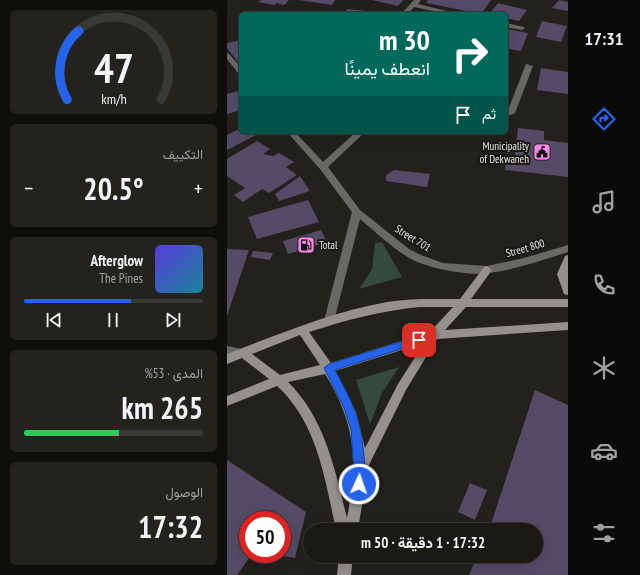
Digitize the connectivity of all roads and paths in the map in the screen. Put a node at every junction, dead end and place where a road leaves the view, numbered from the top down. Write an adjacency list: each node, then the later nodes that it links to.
1 (415, 2): 2 (street); 3 (street)
2 (406, 12)
3 (449, 12)
4 (508, 25): 5 (street)
5 (522, 28)
6 (227, 55): 8 (street)
7 (529, 66): 9 (street)
8 (239, 69)
9 (508, 112)
10 (293, 134): 12 (street, Street 701)
11 (359, 134): 12 (street)
12 (323, 167): 13 (street, Street 701)
13 (357, 212): 16 (street, Street 701); 20 (street)
14 (568, 248): 16 (street, Street 800)
15 (568, 259): 17 (main road)
16 (487, 270): 18 (main road)
17 (568, 290)
18 (463, 303): 19 (main road); 20 (main road); 23 (main road)
19 (568, 303)
20 (329, 321): 22 (main road)
21 (568, 326): 23 (main road)
22 (302, 330): 25 (main road); 27 (main road)
23 (434, 335): 27 (main road); 30 (main road)
24 (227, 350): 25 (street)
25 (243, 353): 26 (main road); 28 (main road)
26 (227, 359)
27 (329, 368): 28 (main road); 30 (main road)
28 (279, 380): 29 (main road); 31 (main road)
29 (227, 402)
30 (360, 470): 32 (main road)
31 (341, 523)
32 (352, 523)
33 (345, 563): 34 (main road)
34 (344, 575)

